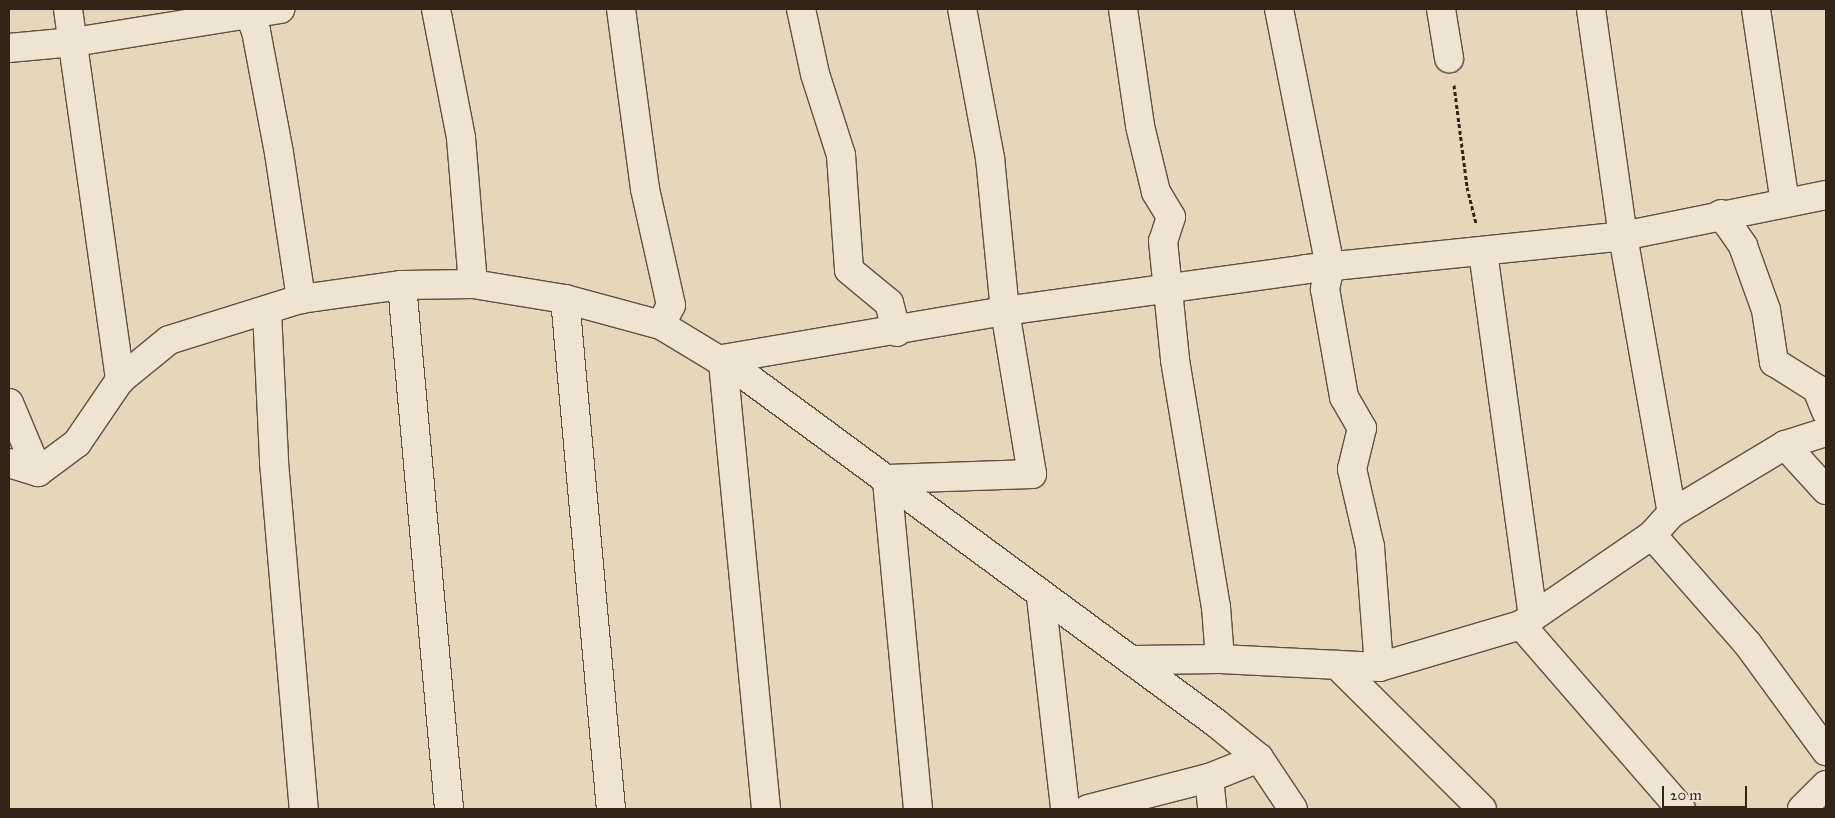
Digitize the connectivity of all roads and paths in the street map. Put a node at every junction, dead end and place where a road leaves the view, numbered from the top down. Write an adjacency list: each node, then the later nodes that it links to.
1 (68, 9): 13 (street)
2 (280, 9): 12 (street)
3 (436, 9): 22 (street)
4 (621, 9): 29 (street)
5 (802, 9): 30 (street)
6 (962, 9): 28 (street)
7 (1123, 9): 24 (street)
8 (1279, 9): 21 (street)
9 (1441, 9): 15 (street)
10 (1591, 9): 19 (street)
11 (1756, 9): 17 (street)
12 (247, 11): 13 (street); 25 (street)
13 (74, 42): 14 (street); 32 (street)
14 (9, 48)
15 (1449, 58): 20 (path)
16 (1826, 195): 17 (street)
17 (1785, 202): 18 (street)
18 (1722, 214): 19 (street); 34 (street)
19 (1622, 236): 20 (street); 41 (street)
20 (1483, 252): 21 (street); 44 (street)
21 (1330, 267): 24 (street); 48 (street)
22 (473, 284): 23 (street); 26 (street)
23 (402, 285): 25 (street); 54 (street)
24 (1170, 288): 28 (street); 45 (street)
25 (301, 299): 27 (street)
26 (565, 299): 29 (street); 55 (street)
27 (267, 311): 32 (street); 53 (street)
28 (1005, 311): 30 (street); 39 (street)
29 (661, 325): 31 (street)
30 (898, 332): 31 (street)
31 (724, 359): 39 (street); 56 (street)
32 (120, 380): 38 (street)
33 (9, 403): 38 (street)
34 (1826, 411)
35 (1826, 432): 36 (street)
36 (1785, 445): 40 (street); 41 (street)
37 (9, 464): 38 (street)
38 (38, 472)
39 (887, 479): 43 (street); 57 (street)
40 (1826, 490)
41 (1672, 513): 42 (street)
42 (1652, 535): 44 (street); 49 (street)
43 (1041, 597): 46 (street); 58 (street)
44 (1527, 621): 48 (street); 63 (street)
45 (1220, 659): 46 (street); 47 (street)
46 (1134, 660): 50 (street)
47 (1337, 665): 48 (street); 62 (street)
48 (1379, 668)
49 (1826, 751)
50 (1259, 758): 51 (street); 61 (street)
51 (1209, 778): 59 (street); 60 (street)
52 (1826, 784): 64 (street)
53 (304, 809)
54 (450, 809)
55 (611, 809)
56 (766, 809)
57 (918, 809)
58 (1065, 809)
59 (1088, 809)
60 (1212, 809)
61 (1293, 809)
62 (1482, 809)
63 (1681, 809)
64 (1802, 809)

